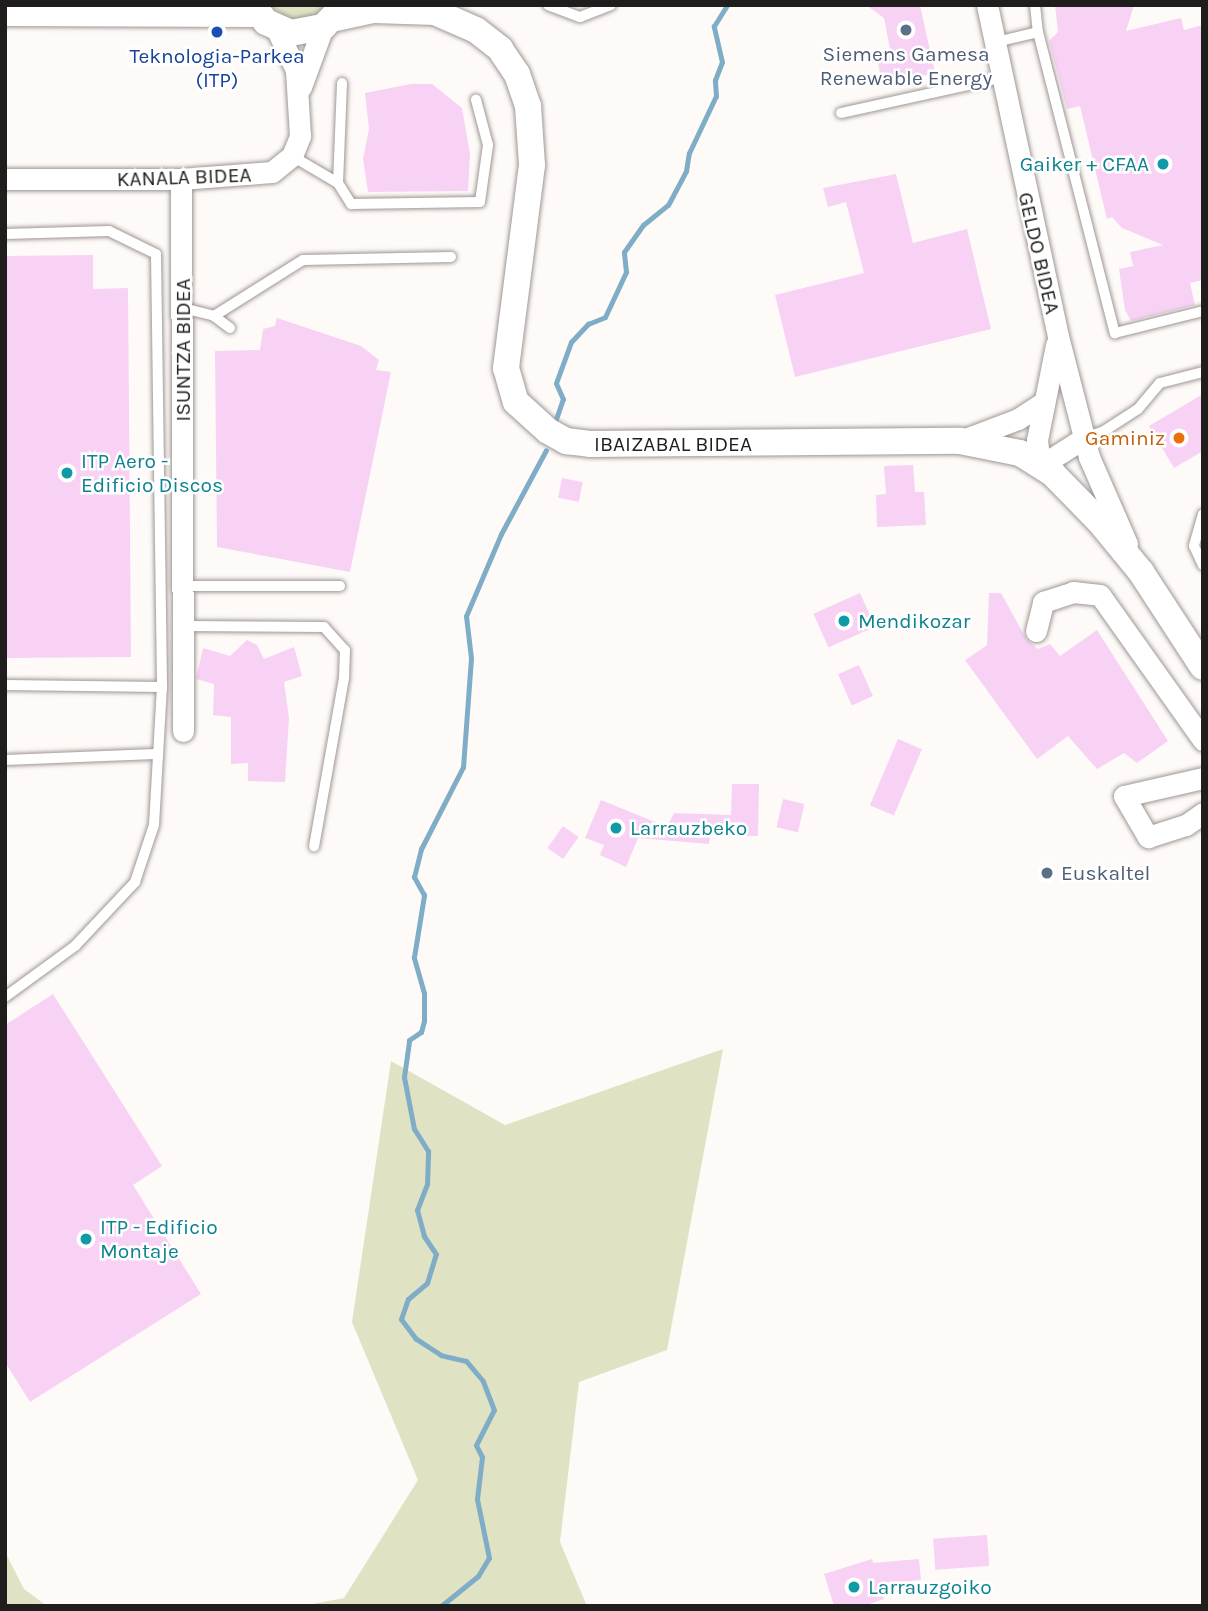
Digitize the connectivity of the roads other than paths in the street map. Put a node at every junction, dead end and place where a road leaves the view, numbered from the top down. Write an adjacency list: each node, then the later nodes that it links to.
1 (548, 5): 2 (lane)
2 (611, 5)
3 (987, 5): 10 (street, GELDO BIDEA)
4 (1035, 5): 9 (lane)
5 (406, 8): 8 (street, IBAIZABAL BIDEA); 30 (street, IBAIZABAL BIDEA)
6 (5, 13): 7 (street, IBAIZABAL BIDEA)
7 (262, 16): 8 (street, IBAIZABAL BIDEA); 13 (street)
8 (334, 17): 13 (street)
9 (1038, 32): 10 (lane); 23 (lane)
10 (992, 43): 11 (street, GELDO BIDEA)
11 (1000, 78): 15 (lane); 26 (street, GELDO BIDEA)
12 (342, 83): 19 (lane)
13 (300, 93): 16 (street)
14 (476, 100): 19 (lane)
15 (841, 113)
16 (292, 156): 18 (street, KANALA BIDEA); 19 (lane)
17 (5, 179): 18 (street, KANALA BIDEA)
18 (181, 180): 22 (street, ISUNTZA BIDEA)
19 (338, 183)
20 (5, 234): 41 (lane)
21 (451, 257): 24 (lane)
22 (183, 308): 24 (lane); 35 (street, ISUNTZA BIDEA)
23 (1203, 311)
24 (214, 316): 25 (lane)
25 (230, 328)
26 (1058, 336): 28 (street); 29 (street, GELDO BIDEA)
27 (1203, 372): 29 (lane)
28 (1044, 402): 30 (street); 31 (street)
29 (1084, 438): 31 (street); 34 (street, GELDO BIDEA)
30 (960, 441): 31 (street, IBAIZABAL BIDEA)
31 (1040, 466): 34 (street, IBAIZABAL BIDEA)
32 (1203, 514): 33 (lane)
33 (1203, 565)
34 (1141, 572): 39 (street, IBAIZABAL BIDEA)
35 (184, 586): 36 (lane); 37 (street, ISUNTZA BIDEA)
36 (340, 586)
37 (184, 626): 42 (street, ISUNTZA BIDEA); 48 (lane)
38 (1036, 631): 43 (street)
39 (1203, 667)
40 (5, 685): 41 (lane)
41 (162, 687): 44 (lane)
42 (183, 731)
43 (1203, 740)
44 (155, 754): 45 (lane); 49 (lane)
45 (5, 760)
46 (1203, 778): 47 (street)
47 (1203, 813)
48 (314, 846)
49 (5, 997)

